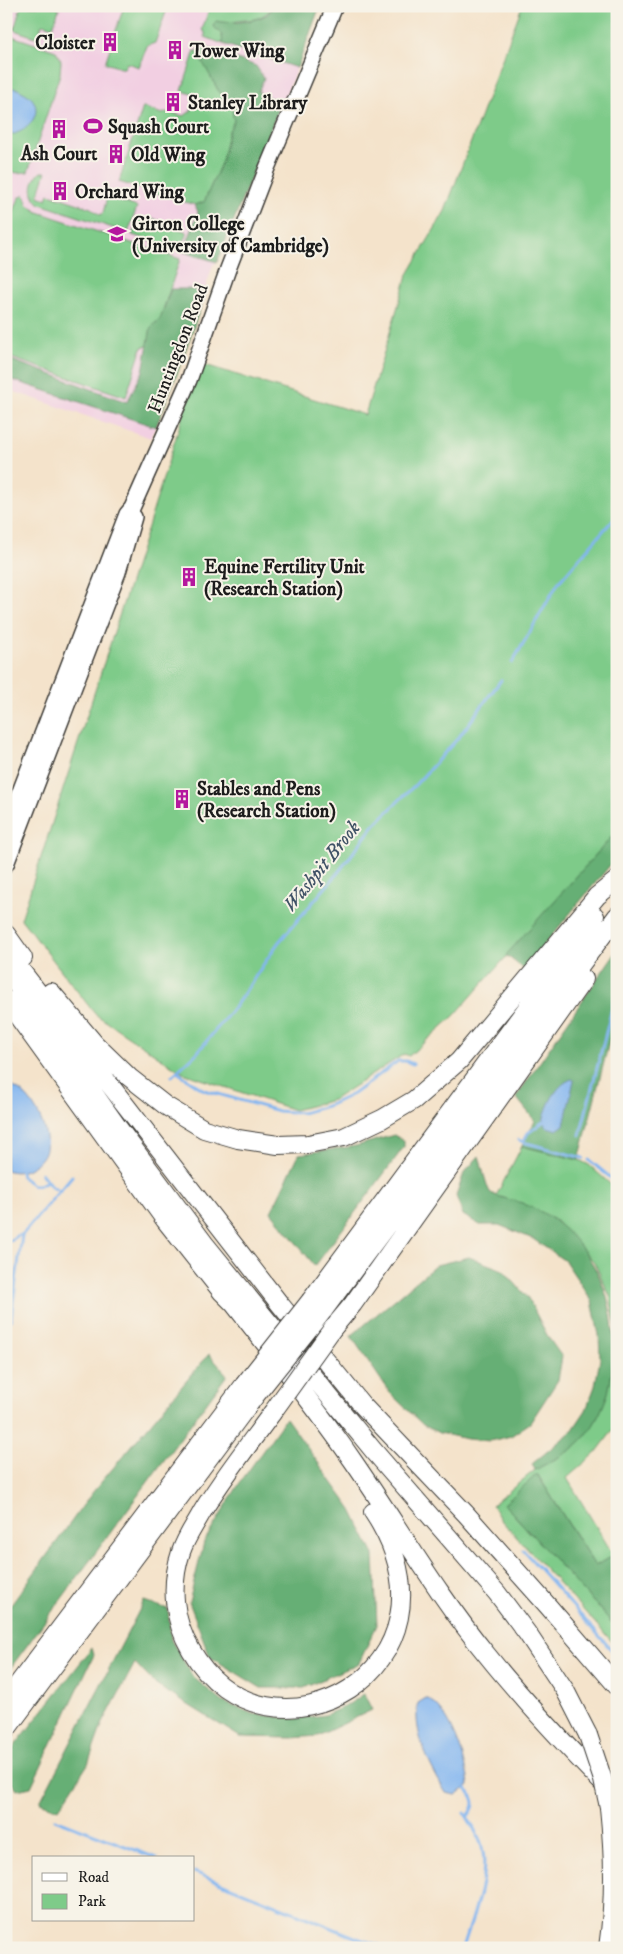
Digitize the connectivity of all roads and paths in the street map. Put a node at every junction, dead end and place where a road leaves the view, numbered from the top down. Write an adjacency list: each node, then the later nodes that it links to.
1 (334, 6): 2 (main road, Huntingdon Road)
2 (103, 593): 3 (main road, Huntingdon Road); 4 (main road, Huntingdon Road)
3 (6, 828)
4 (6, 864)
5 (617, 880): 9 (highway)
6 (617, 886): 15 (highway)
7 (617, 916): 15 (highway)
8 (617, 931): 14 (highway, bridge)
9 (6, 934)
10 (6, 951): 17 (highway)
11 (6, 970): 13 (highway)
12 (6, 1000): 14 (highway)
13 (204, 1243): 17 (highway); 21 (highway, bridge)
14 (222, 1292): 21 (highway)
15 (317, 1306): 16 (highway, bridge)
16 (250, 1391): 19 (highway); 20 (highway)
17 (364, 1406): 18 (highway)
18 (617, 1686)
19 (6, 1700)
20 (6, 1730)
21 (613, 1803): 22 (highway)
22 (608, 1948)

